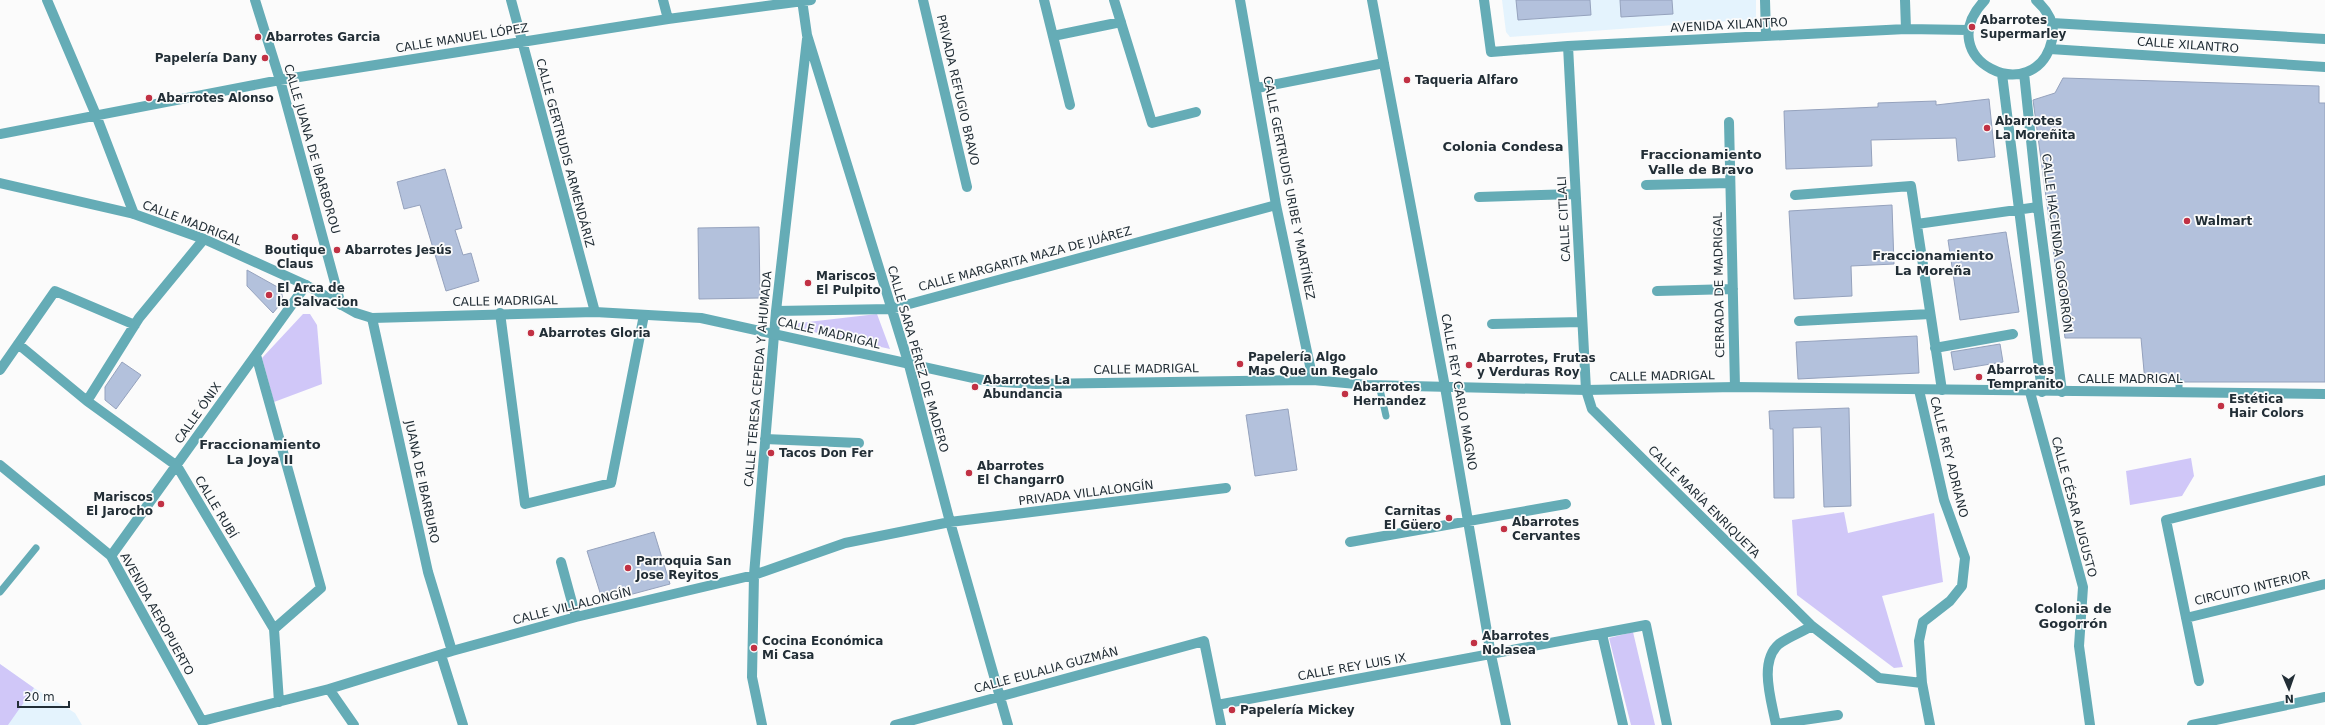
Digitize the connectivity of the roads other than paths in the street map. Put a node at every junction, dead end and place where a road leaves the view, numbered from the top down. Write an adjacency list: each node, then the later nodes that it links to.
1 (48, 0): 37 (street)
2 (255, 0): 33 (street, CALLE JUANA DE IBARBOROU)
3 (511, 0): 26 (street, CALLE GERTRUDIS ARMENDÁRIZ)
4 (663, 0): 17 (street)
5 (923, 0): 43 (street, PRIVADA REFUGIO BRAVO)
6 (1044, 0): 23 (street)
7 (1114, 0): 18 (street)
8 (1240, 0): 34 (street, CALLE GERTRUDIS URIBE Y MARTÍNEZ)
9 (1372, 0): 29 (street, CALLE REY CARLO MAGNO)
10 (1484, 0): 27 (street, AVENIDA XILANTRO)
11 (1765, 0): 24 (street)
12 (1905, 0): 20 (street)
13 (1984, 0): 21 (street)
14 (2036, 0): 16 (street)
15 (805, 1): 17 (street, CALLE MANUEL LÓPEZ); 22 (street, CALLE SARA PÉREZ DE MADERO)
16 (2045, 4): 19 (street)
17 (668, 19): 26 (street, CALLE MANUEL LÓPEZ)
18 (1121, 22): 23 (street); 36 (street)
19 (2052, 23): 25 (street, CALLE XILANTRO); 28 (street)
20 (1906, 29): 21 (street, AVENIDA XILANTRO); 24 (street, AVENIDA XILANTRO)
21 (1968, 30): 32 (street)
22 (807, 35): 57 (street, CALLE SARA PÉREZ DE MADERO); 58 (street, CALLE TERESA CEPEDA Y AHUMADA)
23 (1053, 36): 35 (street)
24 (1766, 36): 27 (street, AVENIDA XILANTRO)
25 (2325, 39)
26 (521, 42): 33 (street, CALLE MANUEL LÓPEZ); 59 (street, CALLE GERTRUDIS ARMENDÁRIZ)
27 (1568, 46): 44 (street, CALLE CITLALI)
28 (2050, 49): 30 (street, CALLE XILANTRO); 31 (street)
29 (1384, 63): 34 (street); 77 (street, CALLE REY CARLO MAGNO)
30 (2325, 67)
31 (2024, 73): 32 (street); 48 (street, CALLE HACIENDA GOGORRÓN)
32 (2002, 74): 49 (street)
33 (280, 80): 37 (street, CALLE MANUEL LÓPEZ); 56 (street, CALLE JUANA DE IBARBOROU)
34 (1257, 88): 47 (street, CALLE GERTRUDIS URIBE Y MARTÍNEZ)
35 (1070, 105)
36 (1196, 112)
37 (96, 115): 39 (street, CALLE MANUEL LÓPEZ); 50 (street)
38 (1729, 122): 41 (street, CERRADA DE MADRIGAL)
39 (0, 134)
40 (0, 183): 50 (street, CALLE MADRIGAL)
41 (1730, 183): 42 (street); 54 (street, CERRADA DE MADRIGAL)
42 (1646, 185)
43 (967, 187)
44 (1575, 194): 46 (street); 65 (street, CALLE CITLALI)
45 (1795, 195): 51 (street)
46 (1479, 197)
47 (1276, 205): 57 (street, CALLE MARGARITA MAZA DE JUÁREZ); 75 (street, CALLE GERTRUDIS URIBE Y MARTÍNEZ)
48 (2038, 207): 49 (street); 84 (street, CALLE HACIENDA GOGORRÓN)
49 (2019, 210): 51 (street); 83 (street)
50 (134, 214): 52 (street, CALLE MADRIGAL)
51 (1917, 224): 61 (street)
52 (204, 239): 53 (street, CALLE MADRIGAL); 67 (street)
53 (306, 285): 56 (street, CALLE MADRIGAL); 72 (street, CALLE ÓNIX)
54 (1732, 289): 55 (street); 78 (street, CERRADA DE MADRIGAL)
55 (1657, 291)
56 (341, 305): 63 (street, CALLE MADRIGAL)
57 (891, 309): 58 (street, CALLE MARGARITA MAZA DE JUÁREZ); 73 (street, CALLE SARA PÉREZ DE MADERO)
58 (776, 311): 69 (street, CALLE TERESA CEPEDA Y AHUMADA)
59 (595, 312): 60 (street, CALLE MADRIGAL); 62 (street, CALLE MADRIGAL)
60 (500, 313): 62 (street); 63 (street, CALLE MADRIGAL)
61 (1930, 314): 64 (street); 71 (street)
62 (644, 315): 69 (street, CALLE MADRIGAL)
63 (372, 318): 109 (street, JUANA DE IBARBURO)
64 (1799, 321)
65 (1582, 322): 66 (street); 79 (street, CALLE CITLALI)
66 (1492, 324)
67 (135, 325): 70 (street); 86 (street)
68 (2013, 334): 71 (street)
69 (774, 335): 73 (street, CALLE MADRIGAL); 88 (street, CALLE TERESA CEPEDA Y AHUMADA)
70 (18, 344): 74 (street); 86 (street, CALLE RUBÍ)
71 (1935, 348): 81 (street)
72 (256, 355): 91 (street, CALLE ÓNIX); 107 (street)
73 (909, 365): 75 (street, CALLE MADRIGAL); 96 (street, CALLE SARA PÉREZ DE MADERO)
74 (0, 370)
75 (1313, 380): 76 (street, CALLE MADRIGAL)
76 (1379, 385): 77 (street, CALLE MADRIGAL); 87 (lane)
77 (1445, 387): 79 (street, CALLE MADRIGAL); 95 (street, CALLE REY CARLO MAGNO)
78 (1735, 387): 79 (street, CALLE MADRIGAL); 80 (street, CALLE MADRIGAL)
79 (1586, 390): 106 (street, CALLE MARÍA ENRIQUETA)
80 (1919, 390): 81 (street, CALLE MADRIGAL); 113 (street, CALLE REY ADRIANO)
81 (1942, 390): 82 (street, CALLE MADRIGAL)
82 (2030, 392): 83 (street, CALLE MADRIGAL); 132 (street, CALLE CÉSAR AUGUSTO)
83 (2042, 392): 84 (street, CALLE MADRIGAL)
84 (2062, 392): 85 (street, CALLE MADRIGAL)
85 (2325, 394)
86 (87, 401): 91 (street, CALLE RUBÍ)
87 (1386, 416)
88 (765, 439): 89 (street); 101 (street, CALLE TERESA CEPEDA Y AHUMADA)
89 (859, 443)
90 (0, 465): 99 (street, AVENIDA AEROPUERTO)
91 (177, 466): 99 (street, CALLE ÓNIX); 107 (street, CALLE RUBÍ)
92 (2325, 480): 105 (street)
93 (1226, 488): 96 (street, PRIVADA VILLALONGÍN)
94 (1566, 504): 95 (street)
95 (1469, 521): 97 (street); 110 (street, CALLE REY CARLO MAGNO)
96 (950, 522): 101 (street, CALLE VILLALONGÍN); 115 (street, CALLE SARA PÉREZ DE MADERO)
97 (1350, 542)
98 (36, 548): 103 (lane)
99 (111, 556): 120 (street, AVENIDA AEROPUERTO)
100 (561, 562): 104 (street)
101 (754, 575): 104 (street, CALLE VILLALONGÍN); 123 (street, CALLE TERESA CEPEDA Y AHUMADA)
102 (2325, 584): 105 (street, CIRCUITO INTERIOR)
103 (0, 592)
104 (576, 617): 109 (street, CALLE VILLALONGÍN)
105 (2186, 618): 112 (street)
106 (1812, 626): 113 (street, CALLE MARÍA ENRIQUETA); 130 (street)
107 (274, 628): 117 (street, CALLE RUBÍ)
108 (1602, 634): 110 (street, CALLE REY LUIS IX); 128 (street); 129 (street, CALLE REY LUIS IX)
109 (452, 650): 111 (street, CALLE VILLALONGÍN)
110 (1491, 654): 118 (street, CALLE REY LUIS IX); 127 (street, CALLE REY CARLO MAGNO)
111 (441, 655): 114 (street, CALLE VILLALONGÍN); 122 (street)
112 (2199, 681)
113 (1922, 684): 131 (street, CALLE REY ADRIANO)
114 (329, 689): 117 (street, CALLE VILLALONGÍN); 121 (street)
115 (1001, 695): 118 (street, CALLE EULALIA GUZMÁN); 124 (street, CALLE EULALIA GUZMÁN); 125 (street, CALLE SARA PÉREZ DE MADERO)
116 (2325, 697): 133 (street)
117 (279, 702): 120 (street, CALLE VILLALONGÍN)
118 (1217, 705): 126 (street)
119 (1838, 715): 130 (street)
120 (203, 723)
121 (354, 725)
122 (463, 725)
123 (762, 725)
124 (895, 725)
125 (1008, 725)
126 (1221, 725)
127 (1506, 725)
128 (1623, 725)
129 (1667, 725)
130 (1776, 725)
131 (1930, 725)
132 (2090, 725)
133 (2192, 725)

